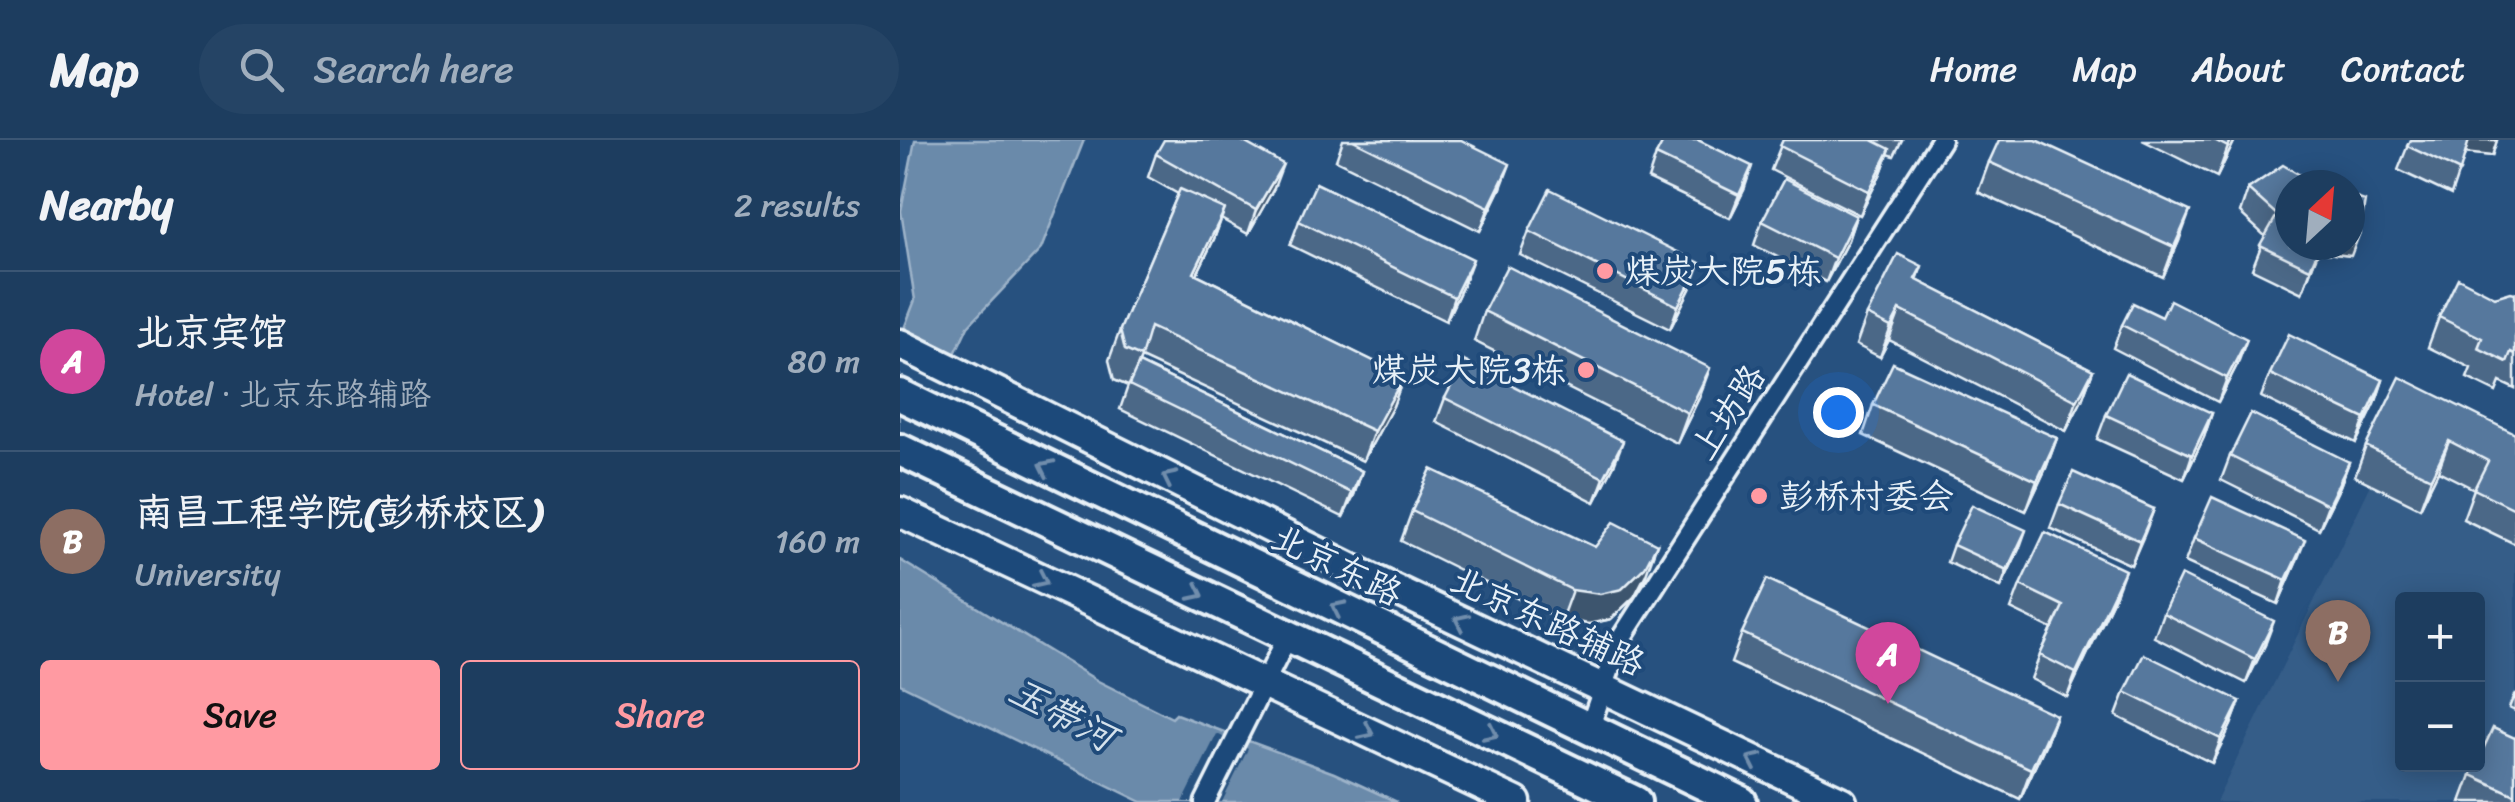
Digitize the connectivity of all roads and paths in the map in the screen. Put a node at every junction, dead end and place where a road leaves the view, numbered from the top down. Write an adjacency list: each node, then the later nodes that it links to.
1 (1940, 140): 8 (street, 上坊路)
2 (900, 344): 8 (main road, 北京东路辅路, one-way to 2)
3 (900, 396): 9 (main road, 北京东路, one-way to 3)
4 (900, 450): 6 (main road, one-way to 6)
5 (900, 512): 7 (main road, one-way to 7)
6 (1288, 636): 7 (street); 10 (main road, one-way to 10)
7 (1265, 684): 11 (street); 12 (main road, one-way to 12)
8 (1603, 688): 9 (street, 上坊路); 14 (main road, 北京东路辅路, one-way to 8)
9 (1590, 728): 13 (main road, 北京东路)
10 (1630, 801)
11 (1206, 802)
12 (1516, 802)
13 (1742, 802)
14 (1842, 802)

